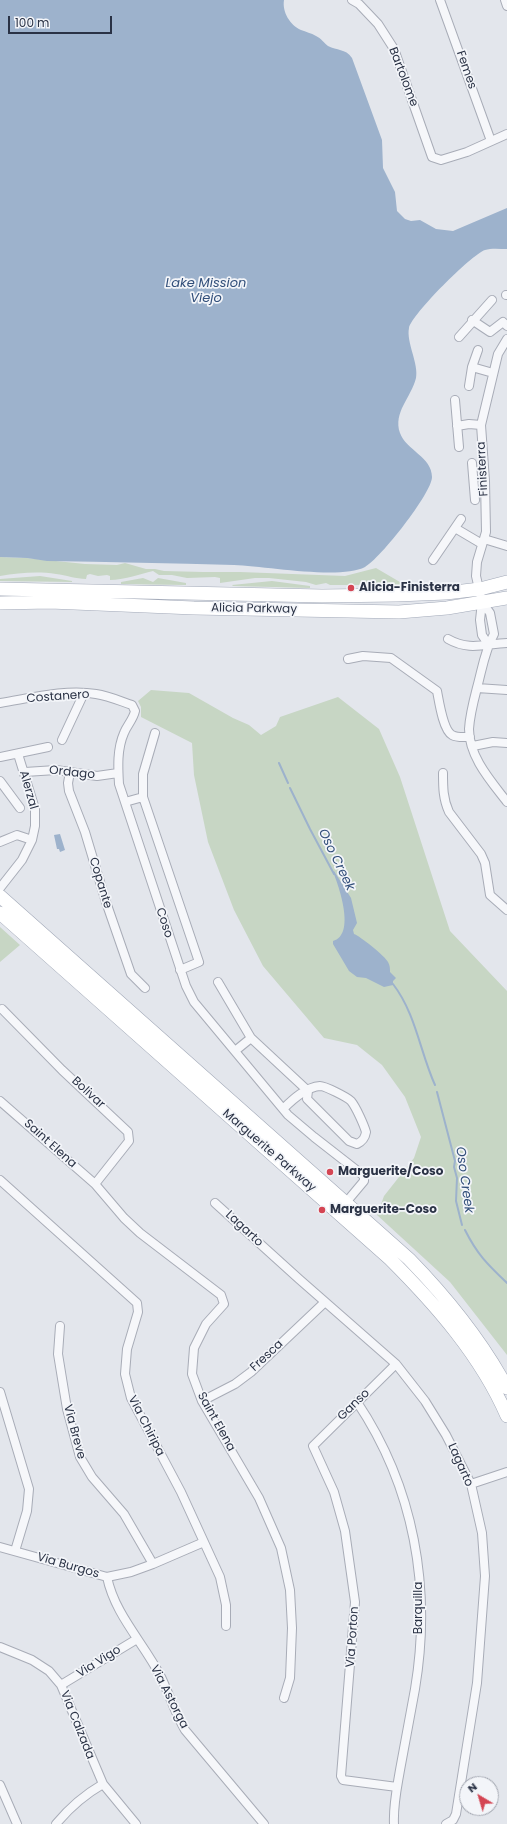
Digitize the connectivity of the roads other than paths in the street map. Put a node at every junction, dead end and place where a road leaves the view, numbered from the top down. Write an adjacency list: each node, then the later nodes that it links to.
1 (352, 0): 6 (street, Bartolome)
2 (440, 0): 6 (street, Femes)
3 (505, 0): 4 (street)
4 (507, 6)
5 (507, 134): 6 (street)
6 (491, 141)
7 (492, 300): 8 (street)
8 (472, 320): 9 (street); 10 (street)
9 (506, 321)
10 (458, 337)
11 (507, 339): 14 (street, Finisterra)
12 (478, 350): 13 (street)
13 (472, 367): 14 (street); 15 (street)
14 (493, 373): 17 (street, Finisterra)
15 (470, 386)
16 (455, 400): 18 (street)
17 (481, 425): 18 (street); 22 (street, Finisterra)
18 (457, 426): 19 (street)
19 (459, 447)
20 (472, 463): 21 (street)
21 (472, 480): 22 (street); 23 (street)
22 (484, 481): 26 (street, Finisterra)
23 (475, 500)
24 (461, 519): 25 (street)
25 (455, 528): 26 (street); 28 (street)
26 (483, 542): 27 (street); 31 (street, Finisterra)
27 (507, 546)
28 (433, 560)
29 (507, 582): 31 (main road, Alicia Parkway)
30 (0, 589): 31 (main road, Alicia Parkway)
31 (481, 595): 32 (main road, Alicia Parkway); 33 (main road, Alicia Parkway); 36 (street); 36 (street)
32 (507, 598)
33 (0, 603)
34 (448, 639): 36 (street)
35 (507, 643): 36 (street)
36 (488, 644): 38 (street)
37 (348, 659): 44 (street)
38 (478, 688): 39 (street); 44 (street)
39 (507, 690)
40 (84, 693): 41 (street, Costanero); 42 (street, Costanero); 45 (street)
41 (0, 703)
42 (135, 711): 53 (street, Coso)
43 (155, 733): 56 (street, Coso)
44 (470, 737): 47 (street)
45 (62, 740)
46 (507, 743): 47 (street)
47 (473, 746): 58 (street)
48 (48, 747): 49 (street)
49 (18, 754): 50 (street); 51 (street, Alerzal)
50 (0, 757)
51 (25, 772): 52 (street, Ordago); 60 (street, Alerzal)
52 (70, 772): 53 (street, Ordago); 68 (street, Copante)
53 (118, 773): 57 (street, Coso)
54 (443, 773): 64 (street)
55 (0, 781): 59 (street)
56 (143, 796): 57 (street); 66 (street, Coso)
57 (125, 802): 66 (street, Coso)
58 (507, 802)
59 (20, 808)
60 (32, 840): 61 (street); 62 (street, Alerzal)
61 (0, 842)
62 (0, 888)
63 (0, 896): 78 (main road, Marguerite Parkway)
64 (507, 910)
65 (0, 913): 78 (main road, Marguerite Parkway)
66 (180, 970): 71 (street, Coso)
67 (218, 982): 70 (street)
68 (145, 988)
69 (2, 1009): 76 (street, Bolivar)
70 (251, 1038): 71 (street); 72 (street)
71 (235, 1052): 74 (street, Coso)
72 (308, 1091): 72 (street); 74 (street)
73 (0, 1101): 76 (street, Saint Elena)
74 (283, 1109): 78 (street, Coso)
75 (0, 1180): 90 (street, Via Chiripa)
76 (95, 1184): 84 (street, Saint Elena)
77 (215, 1203): 79 (street, Lagarto)
78 (342, 1208): 82 (main road, Marguerite Parkway); 86 (main road, Marguerite Parkway)
79 (325, 1302): 81 (street, Lagarto); 84 (street, Fresca)
80 (60, 1326): 93 (street, Via Breve)
81 (396, 1364): 85 (street, Ganso); 89 (street, Lagarto)
82 (507, 1388)
83 (0, 1392): 92 (street)
84 (202, 1401): 99 (street, Saint Elena)
85 (357, 1402): 87 (street, Ganso); 102 (street, Barquilla)
86 (507, 1416)
87 (313, 1446): 102 (street, Via Porton)
88 (507, 1472): 89 (street)
89 (471, 1484): 103 (street, Lagarto)
90 (204, 1542): 93 (street, Via Burgos); 95 (street, Via Chiripa)
91 (0, 1547): 92 (street, Via Burgos)
92 (15, 1551): 94 (street, Via Burgos)
93 (153, 1564): 94 (street, Via Burgos)
94 (107, 1577): 96 (street, Via Astorga)
95 (226, 1626)
96 (137, 1639): 98 (street, Via Vigo); 107 (street, Via Astorga)
97 (0, 1647): 98 (street, Via Calzada)
98 (61, 1685): 101 (street, Via Calzada)
99 (284, 1698)
100 (0, 1784): 104 (street)
101 (103, 1784): 105 (street); 106 (street, Via Calzada)
102 (397, 1787): 108 (street, Barquilla)
103 (449, 1822)
104 (17, 1824)
105 (56, 1824)
106 (136, 1824)
107 (264, 1824)
108 (394, 1824)

